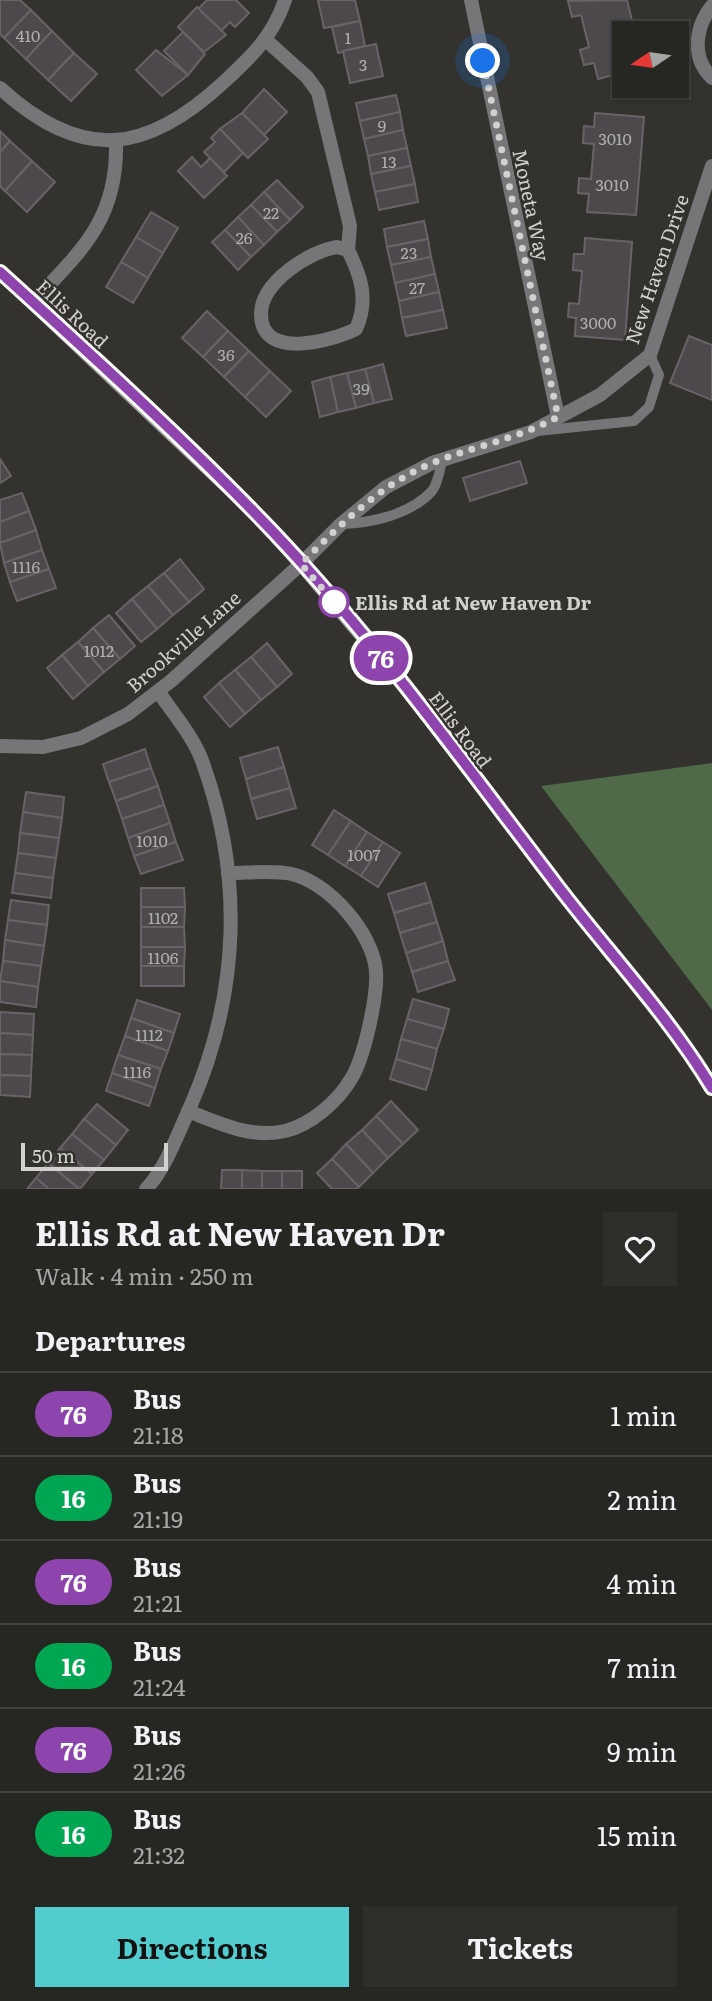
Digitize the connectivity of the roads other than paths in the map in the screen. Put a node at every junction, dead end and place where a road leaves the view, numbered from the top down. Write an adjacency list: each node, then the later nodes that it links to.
1 (285, 0): 4 (street)
2 (471, 0): 13 (street, Moneta Way)
3 (708, 4): 5 (street)
4 (267, 41): 7 (street); 9 (street)
5 (712, 78)
6 (0, 88): 7 (street)
7 (116, 142): 11 (street)
8 (712, 166): 12 (street, New Haven Drive)
9 (348, 250): 9 (street)
10 (0, 272): 11 (main road, Ellis Road)
11 (33, 302): 17 (main road, Ellis Road)
12 (650, 355): 13 (street, New Haven Drive); 14 (lane)
13 (558, 417): 14 (street, New Haven Drive)
14 (531, 432): 15 (street, New Haven Drive)
15 (442, 460): 16 (street, New Haven Drive); 16 (lane)
16 (341, 524): 17 (street, New Haven Drive)
17 (301, 564): 18 (street, Brookville Lane); 21 (main road, Ellis Road)
18 (158, 691): 19 (street, Brookville Lane); 20 (street)
19 (0, 746)
20 (228, 873): 22 (street); 22 (street)
21 (712, 1088)
22 (188, 1111): 23 (street)
23 (146, 1189)

